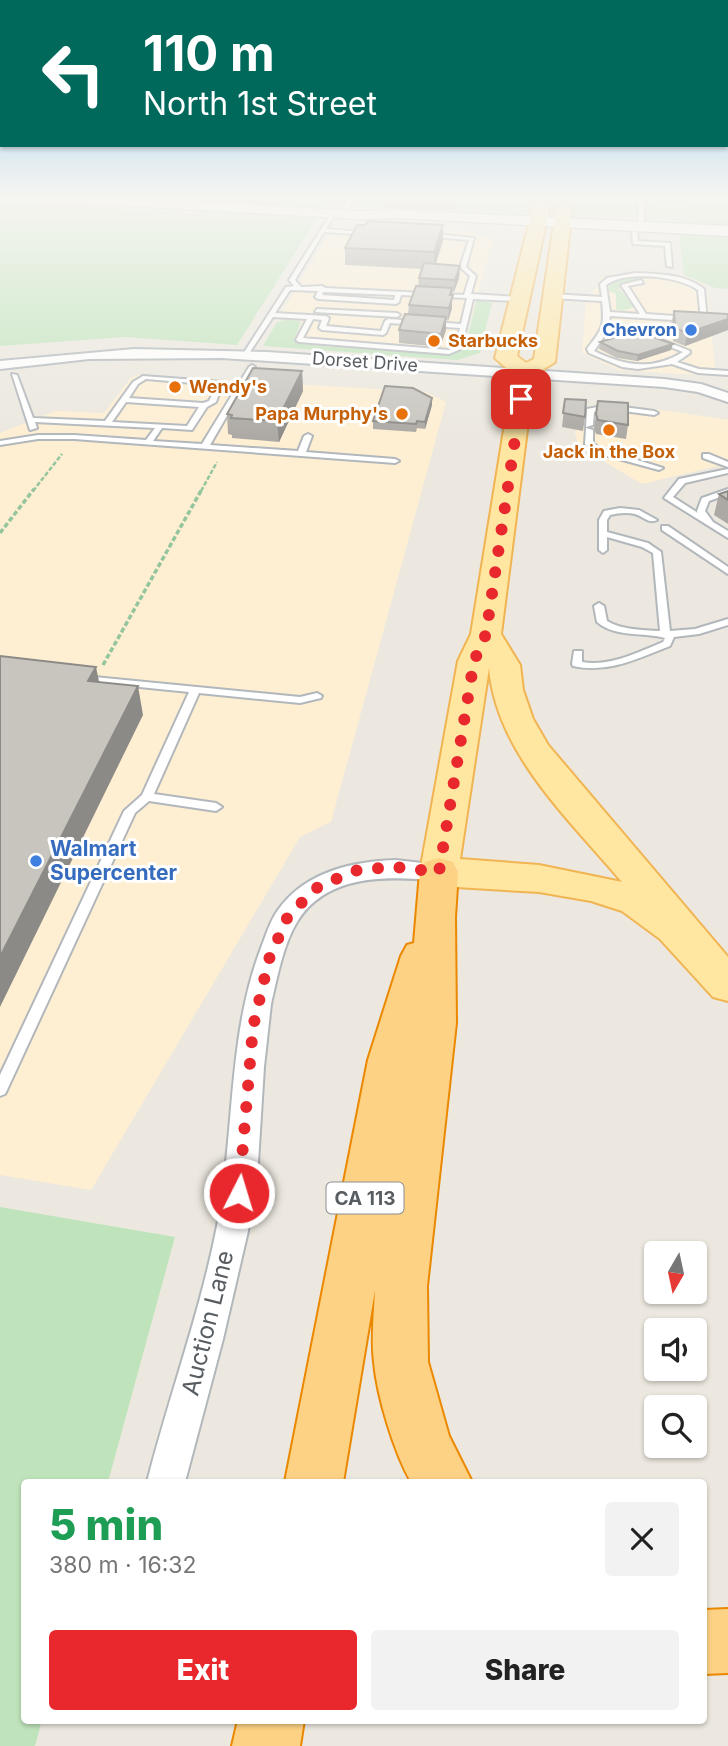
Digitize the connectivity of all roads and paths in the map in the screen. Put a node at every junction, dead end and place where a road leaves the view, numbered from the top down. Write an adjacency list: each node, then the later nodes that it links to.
1 (293, 277): 8 (lane)
2 (473, 277): 10 (lane)
3 (524, 277): 12 (main road)
4 (555, 277): 9 (main road)
5 (610, 277): 11 (lane)
6 (649, 277): 15 (lane)
7 (676, 285): 15 (lane)
8 (298, 287): 10 (lane); 13 (lane)
9 (553, 293): 11 (lane); 27 (main road)
10 (469, 296): 12 (lane); 19 (lane)
11 (604, 296): 14 (lane)
12 (518, 299): 27 (main road)
13 (273, 312): 16 (lane); 19 (lane); 21 (lane)
14 (607, 313): 15 (lane); 20 (lane)
15 (644, 316)
16 (310, 317): 17 (lane); 19 (lane)
17 (326, 318): 18 (lane); 18 (lane)
18 (388, 321): 19 (lane)
19 (466, 323)
20 (605, 330): 22 (lane); 22 (lane)
21 (249, 361): 23 (street, Dorset Drive); 25 (street, Dorset Drive); 26 (street, Dorset Drive); 27 (street, Dorset Drive); 41 (lane)
22 (671, 362): 24 (lane)
23 (0, 365)
24 (728, 373)
25 (348, 375)
26 (7, 376): 33 (lane)
27 (523, 384): 29 (street, Dorset Drive); 62 (main road, CA 113)
28 (602, 394): 29 (street, Dorset Drive)
29 (728, 398)
30 (124, 400): 31 (lane); 31 (lane); 34 (lane)
31 (204, 405): 35 (lane)
32 (654, 413): 36 (lane)
33 (31, 420): 34 (lane); 38 (lane)
34 (107, 422): 35 (lane)
35 (160, 426): 39 (lane)
36 (589, 428): 48 (lane)
37 (308, 436): 44 (lane)
38 (38, 437): 39 (lane); 40 (lane)
39 (148, 442): 41 (lane)
40 (0, 443)
41 (205, 446): 44 (lane)
42 (63, 452): 54 (path)
43 (222, 453): 65 (path)
44 (301, 454): 46 (lane)
45 (706, 456): 47 (lane)
46 (395, 461)
47 (728, 465)
48 (659, 468)
49 (728, 471): 52 (lane)
50 (728, 491): 52 (lane)
51 (653, 520): 55 (lane)
52 (709, 521): 56 (lane)
53 (664, 528): 58 (lane)
54 (0, 533)
55 (603, 533): 57 (lane); 61 (lane)
56 (728, 535)
57 (603, 550)
58 (728, 571)
59 (599, 606): 61 (lane)
60 (728, 622): 61 (lane)
61 (665, 632): 63 (lane)
62 (486, 634): 70 (main road, CA 113); 71 (main road)
63 (578, 653)
64 (70, 677): 65 (lane)
65 (95, 680): 66 (lane)
66 (195, 690): 67 (lane); 68 (lane)
67 (317, 696)
68 (147, 797): 69 (lane); 73 (lane)
69 (216, 807)
70 (437, 895): 71 (main road); 74 (street, Auction Lane); 75 (highway, CA 113); 76 (highway)
71 (695, 947): 72 (main road)
72 (728, 985)
73 (0, 1090)
74 (167, 1479)
75 (315, 1479)
76 (441, 1479)
77 (728, 1641): 78 (highway)
78 (707, 1642)
79 (270, 1724): 80 (highway)
80 (266, 1746)

